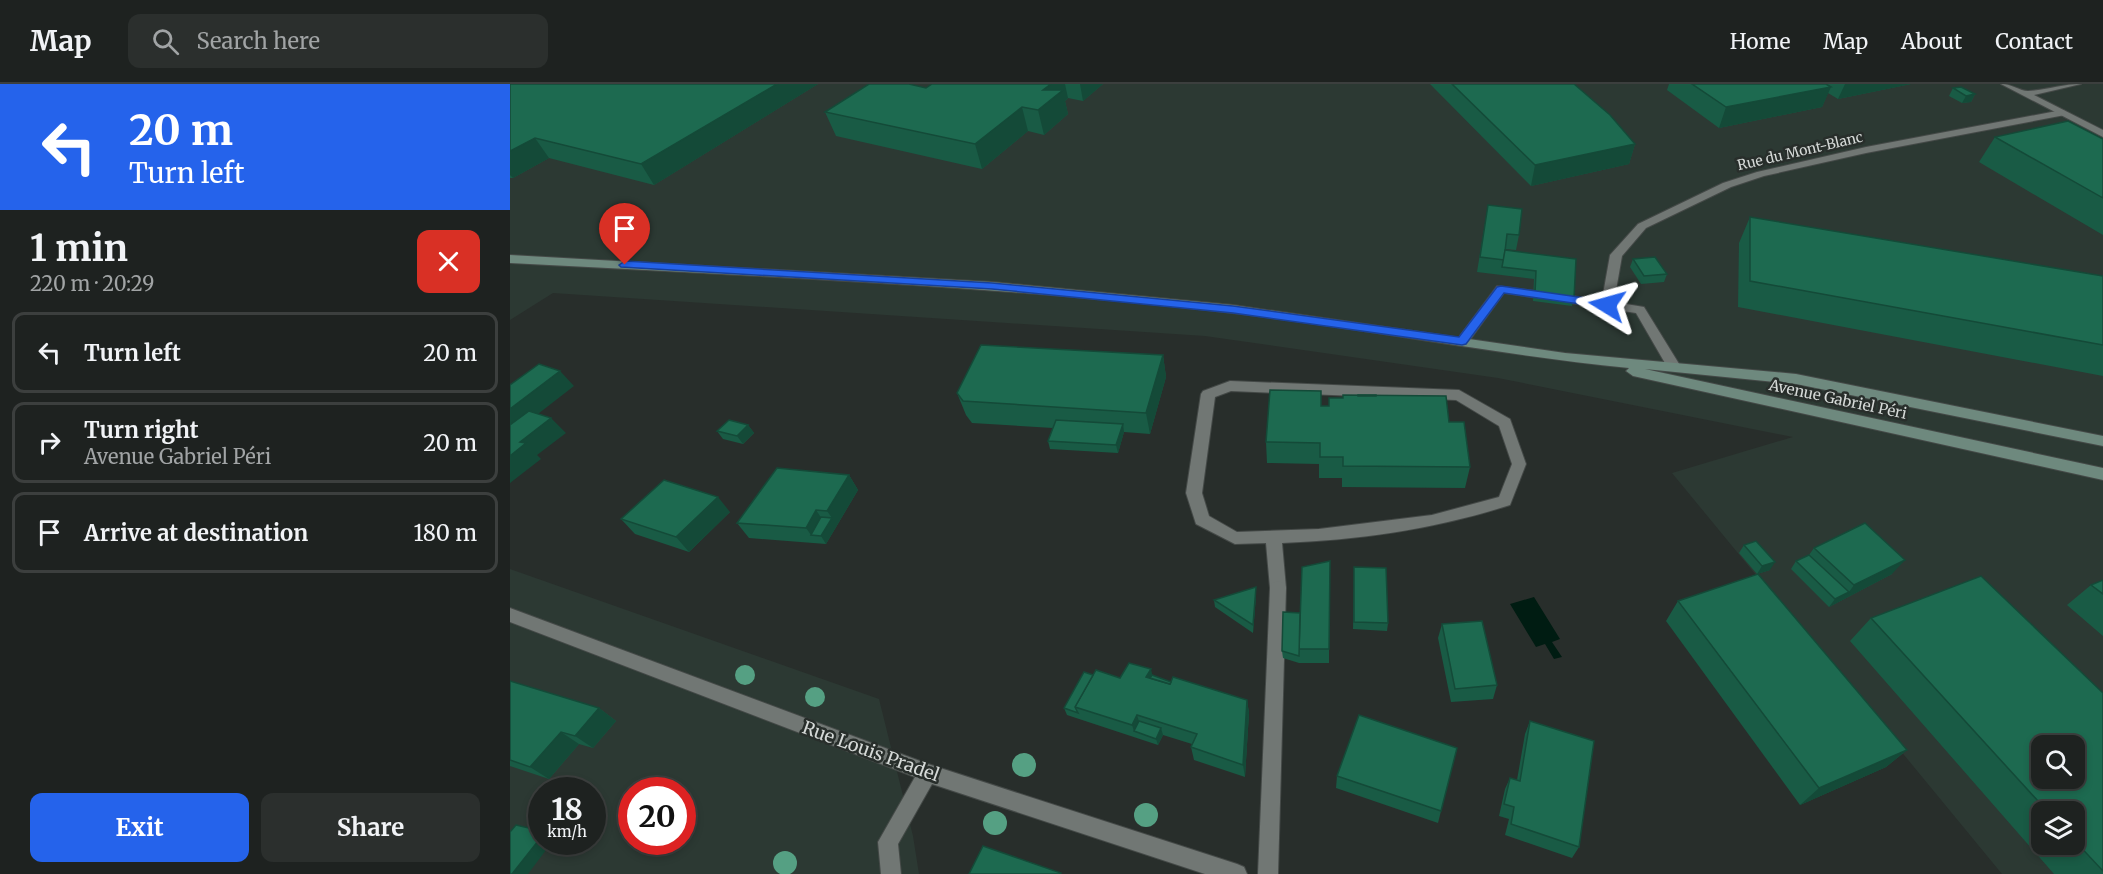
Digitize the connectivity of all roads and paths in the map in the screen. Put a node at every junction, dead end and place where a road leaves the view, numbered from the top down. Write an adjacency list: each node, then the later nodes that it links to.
1 (2006, 84): 3 (street)
2 (2076, 84): 3 (street)
3 (2025, 94): 4 (street)
4 (2062, 113): 5 (street); 7 (street, Rue du Mont-Blanc)
5 (2103, 134)
6 (510, 259): 8 (main road, Avenue Gabriel Péri)
7 (1607, 305): 8 (street); 10 (street)
8 (1462, 341): 9 (main road, Avenue Gabriel Péri)
9 (1566, 357): 10 (main road, Avenue Gabriel Péri); 12 (main road, Avenue Gabriel Péri)
10 (1674, 367): 11 (main road, Avenue Gabriel Péri)
11 (2103, 441)
12 (2103, 474)
13 (1273, 537): 13 (street); 18 (street)
14 (510, 615): 15 (street, Rue Louis Pradel)
15 (928, 773): 16 (street); 17 (street, Rue Louis Pradel)
16 (891, 874)
17 (1237, 874)
18 (1268, 874)

